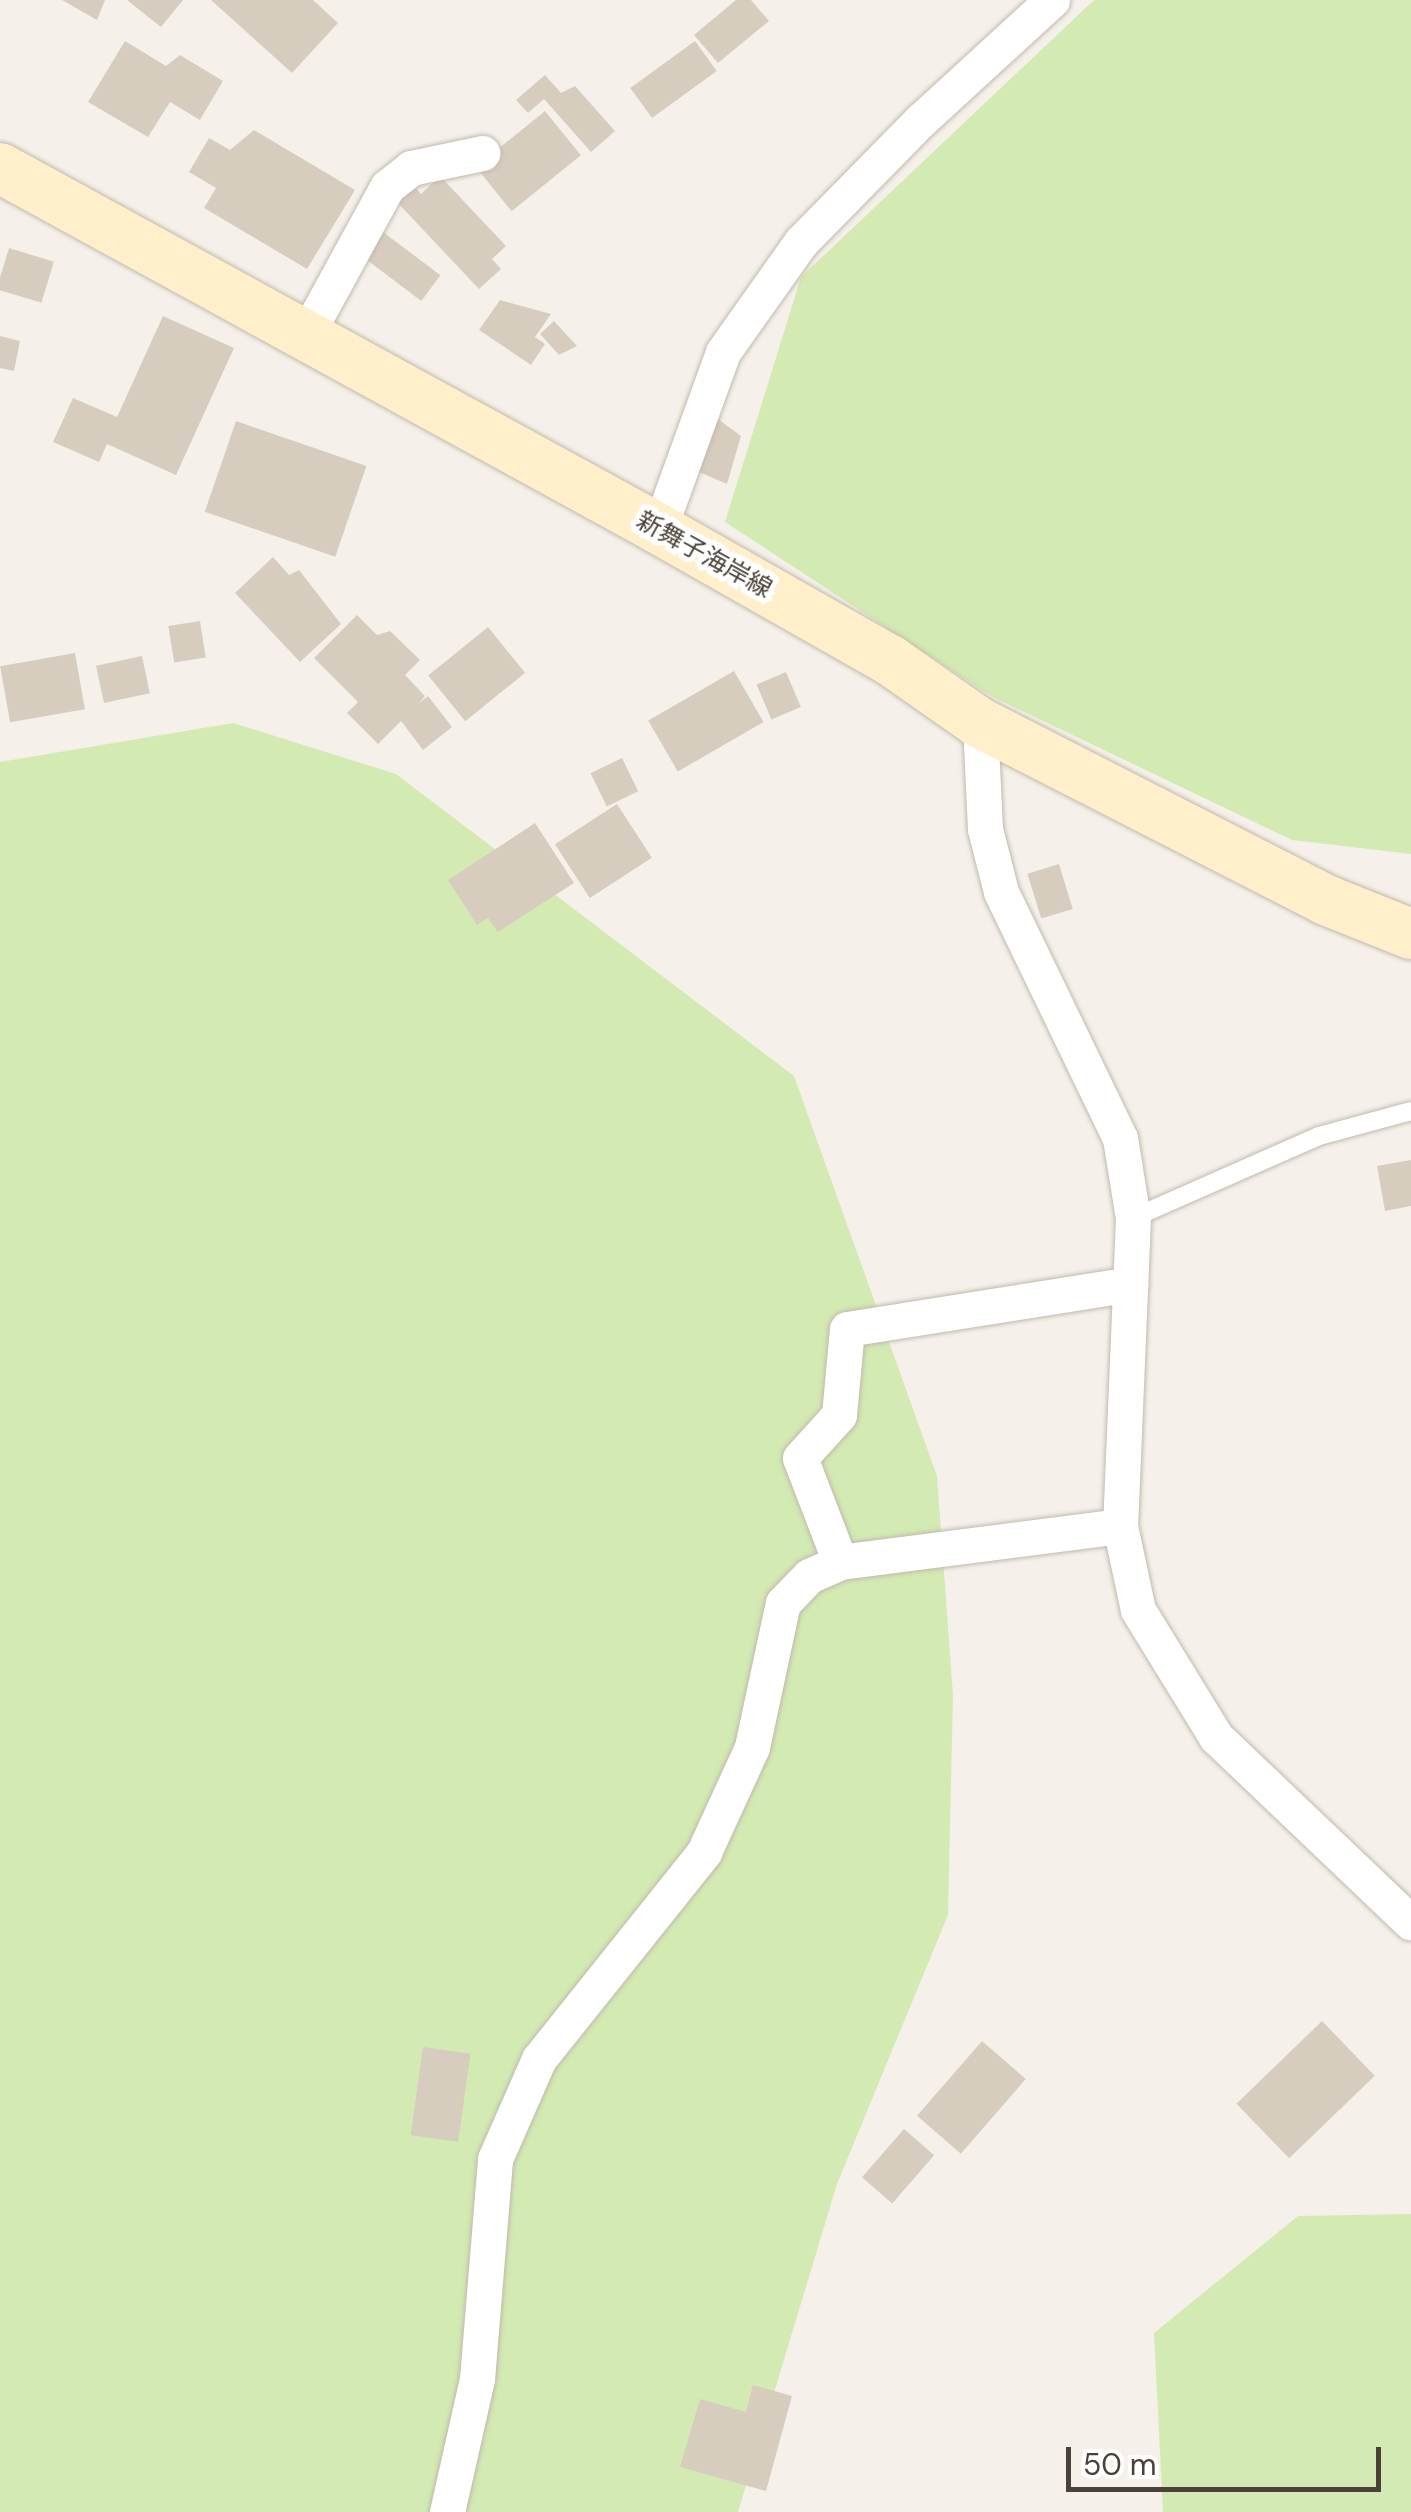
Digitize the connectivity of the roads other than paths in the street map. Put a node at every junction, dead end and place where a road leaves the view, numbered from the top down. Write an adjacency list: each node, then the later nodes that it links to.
1 (1052, 0): 5 (street)
2 (482, 153): 4 (street)
3 (0, 168): 4 (main road, 新舞子海岸線)
4 (304, 337): 5 (main road, 新舞子海岸線)
5 (659, 528): 6 (main road, 新舞子海岸線)
6 (980, 724): 7 (main road, 新舞子海岸線); 9 (street)
7 (1411, 934)
8 (1411, 1111): 9 (lane)
9 (1133, 1218): 10 (street)
10 (1130, 1284): 11 (street); 12 (street)
11 (1120, 1526): 12 (street); 13 (street)
12 (840, 1562): 14 (street)
13 (1411, 1923)
14 (447, 2512)

